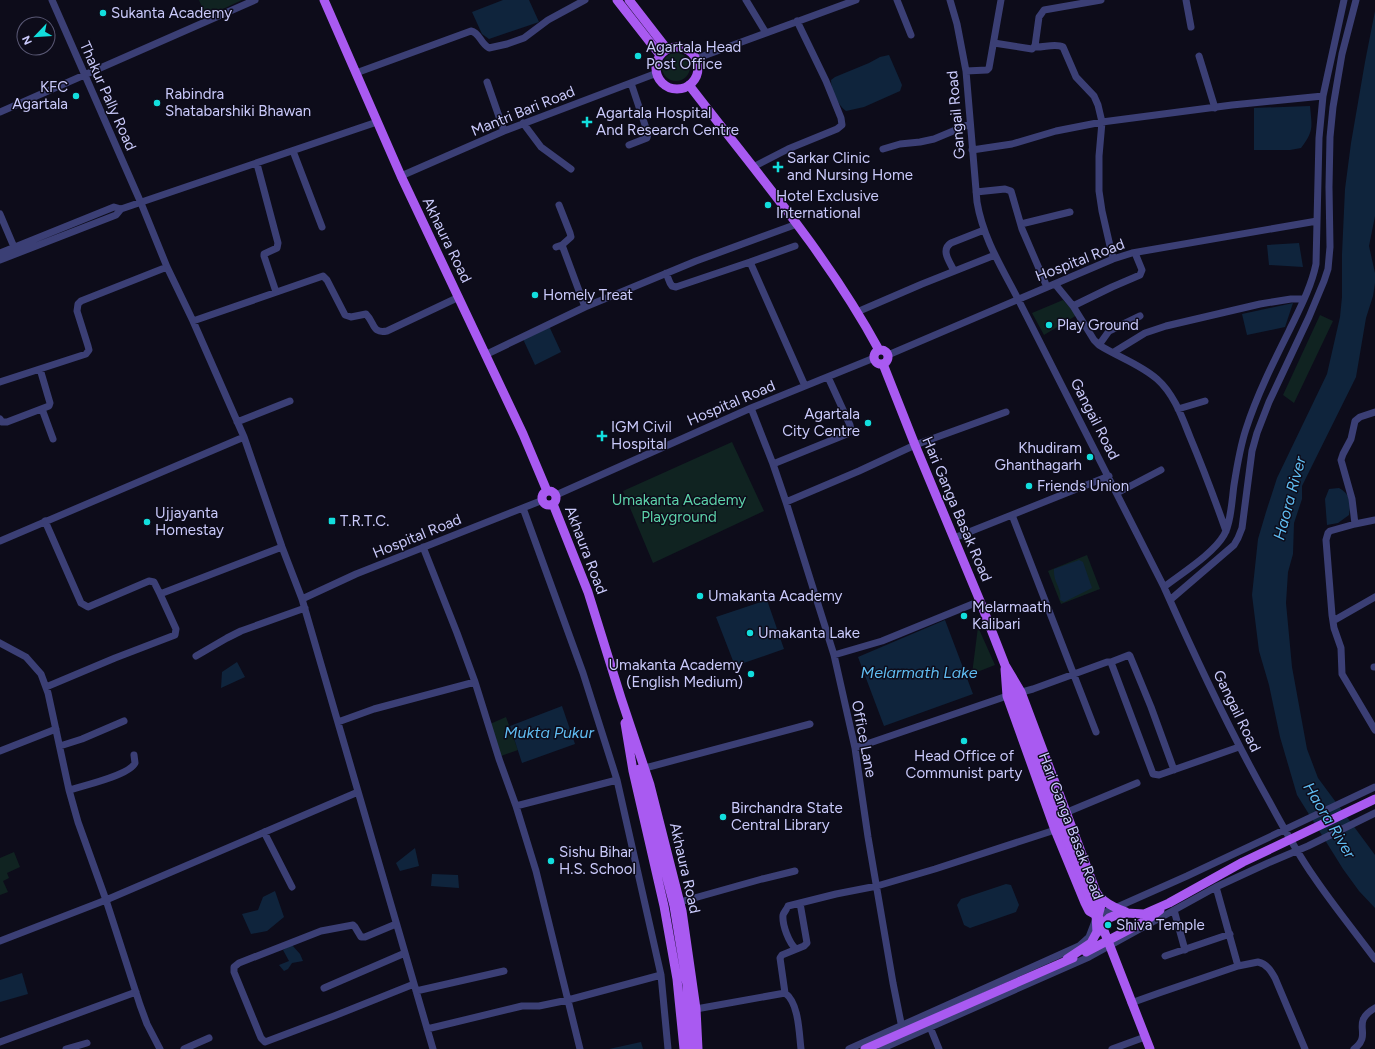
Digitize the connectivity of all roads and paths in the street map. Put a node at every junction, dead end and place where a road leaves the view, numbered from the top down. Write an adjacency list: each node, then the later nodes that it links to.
1 (52, 0): 28 (street, Thakur Pally Road)
2 (255, 0): 28 (street)
3 (324, 0): 29 (main road, Akhaura Road)
4 (585, 0): 29 (street)
5 (617, 0): 23 (main road)
6 (629, 0): 22 (main road)
7 (746, 0): 18 (street)
8 (856, 0): 16 (street)
9 (897, 0): 19 (street)
10 (950, 0): 26 (street, Gangail Road)
11 (1001, 0): 20 (street)
12 (1101, 0): 21 (street)
13 (1186, 0): 17 (street)
14 (1344, 0): 33 (street)
15 (1356, 0): 126 (street)
16 (798, 21): 18 (street); 46 (street)
17 (1191, 27)
18 (766, 33): 25 (street)
19 (911, 35)
20 (994, 43): 21 (street); 26 (street)
21 (1034, 47): 37 (street)
22 (667, 49): 23 (main road); 25 (main road)
23 (660, 56): 27 (main road)
24 (1199, 56): 34 (street)
25 (695, 59): 32 (main road)
26 (966, 71): 39 (street, Gangail Road)
27 (657, 73): 31 (street, Mantri Bari Road); 32 (main road)
28 (84, 74): 35 (street); 50 (street, Thakur Pally Road)
29 (356, 74): 36 (main road, Akhaura Road)
30 (487, 82): 40 (street)
31 (632, 83): 38 (street, Mantri Bari Road); 41 (street)
32 (689, 85): 46 (main road)
33 (1323, 96): 34 (street); 55 (street)
34 (1215, 108): 37 (street)
35 (0, 112)
36 (377, 122): 44 (street); 48 (main road, Akhaura Road)
37 (1102, 122): 43 (street); 65 (street)
38 (523, 123): 40 (street, Mantri Bari Road); 47 (street)
39 (970, 124): 42 (street); 43 (street, Gangail Road)
40 (504, 131): 48 (street, Mantri Bari Road)
41 (629, 145)
42 (883, 149)
43 (972, 150): 49 (street, Gangail Road)
44 (293, 151): 45 (street); 58 (street)
45 (257, 164): 50 (street); 73 (street)
46 (753, 166): 56 (main road)
47 (571, 169)
48 (401, 176): 74 (main road, Akhaura Road)
49 (976, 192): 57 (street); 59 (street, Gangail Road)
50 (141, 203): 52 (street); 68 (street, Thakur Pally Road)
51 (559, 205): 78 (street)
52 (121, 209): 61 (street); 66 (street)
53 (1070, 212): 57 (street)
54 (0, 214): 61 (street)
55 (1317, 221): 63 (street, Hospital Road); 76 (street)
56 (797, 224): 70 (street); 79 (main road)
57 (1020, 224): 72 (street)
58 (322, 227)
59 (984, 230): 64 (street, Gangail Road); 69 (street)
60 (795, 246): 67 (street)
61 (14, 247): 62 (street)
62 (0, 252)
63 (1135, 253): 65 (street, Hospital Road); 77 (street)
64 (995, 255): 69 (street); 75 (street, Gangail Road)
65 (1113, 259): 71 (street, Hospital Road)
66 (0, 260)
67 (750, 262): 70 (street); 91 (street)
68 (166, 267): 81 (street, Thakur Pally Road); 88 (street)
69 (954, 271): 79 (street)
70 (666, 273): 78 (street)
71 (1055, 284): 72 (street, Hospital Road); 77 (street)
72 (1047, 287): 75 (street, Hospital Road)
73 (276, 292): 74 (street); 81 (street)
74 (459, 297): 85 (main road, Akhaura Road)
75 (1018, 299): 86 (street, Hospital Road); 106 (street, Gangail Road)
76 (1304, 299): 83 (street); 117 (street)
77 (1073, 306): 82 (street)
78 (585, 307): 85 (street)
79 (857, 312): 84 (main road)
80 (1140, 316): 82 (street)
81 (193, 321): 100 (street, Thakur Pally Road)
82 (1099, 345): 83 (street)
83 (1114, 352): 96 (street)
84 (876, 354): 86 (main road); 87 (main road); 89 (street, Hospital Road)
85 (485, 355): 107 (main road, Akhaura Road)
86 (888, 355): 87 (main road)
87 (883, 364): 103 (main road, Hari Ganga Basak Road)
88 (40, 369): 90 (street); 95 (street)
89 (828, 377): 91 (street, Hospital Road); 104 (street)
90 (0, 382)
91 (805, 386): 94 (street, Hospital Road)
92 (290, 401): 100 (street)
93 (1205, 401): 96 (street)
94 (751, 408): 104 (street, Office Lane); 107 (street, Hospital Road)
95 (42, 409): 99 (street); 102 (street)
96 (1178, 409): 117 (street)
97 (1006, 412): 103 (street)
98 (1375, 412): 116 (street)
99 (0, 419)
100 (237, 422): 101 (street, Thakur Pally Road)
101 (244, 437): 115 (street); 120 (street, Thakur Pally Road)
102 (53, 439)
103 (915, 445): 110 (street); 118 (main road, Hari Ganga Basak Road)
104 (773, 464): 110 (street, Office Lane)
105 (1161, 470): 108 (street)
106 (1109, 476): 108 (street, Gangail Road); 113 (street)
107 (551, 493): 109 (main road); 111 (main road)
108 (1117, 493): 122 (street, Gangail Road)
109 (543, 500): 111 (main road); 112 (street, Hospital Road)
110 (786, 502): 132 (street, Office Lane)
111 (553, 504): 138 (main road, Akhaura Road)
112 (523, 508): 121 (street, Hospital Road); 152 (street)
113 (1012, 515): 118 (street); 134 (street)
114 (1375, 520): 116 (street)
115 (45, 521): 119 (street); 123 (street)
116 (1354, 524): 129 (street)
117 (1226, 532): 122 (street)
118 (954, 538): 127 (main road, Hari Ganga Basak Road)
119 (0, 540)
120 (282, 547): 123 (street); 125 (street, Thakur Pally Road)
121 (423, 547): 125 (street, Hospital Road); 135 (street)
122 (1164, 587): 126 (street, Gangail Road)
123 (160, 594): 136 (street)
124 (1375, 597): 129 (street)
125 (302, 599): 128 (street, Thakur Pally Road)
126 (1170, 600): 146 (street, Gangail Road)
127 (980, 601): 132 (street); 137 (main road, Hari Ganga Basak Road)
128 (304, 608): 131 (street); 140 (street, Thakur Pally Road)
129 (1333, 620): 143 (street)
130 (0, 643): 136 (street)
131 (196, 656)
132 (834, 656): 147 (street, Office Lane)
133 (1111, 662): 134 (street); 151 (street); 151 (street)
134 (1073, 675): 137 (street); 144 (street)
135 (474, 682): 140 (street); 158 (street)
136 (46, 687): 142 (street)
137 (1014, 694): 147 (street); 159 (main road, Hari Ganga Basak Road); 161 (main road, Hari Ganga Basak Road); 164 (main road)
138 (621, 698): 150 (main road, Akhaura Road); 172 (main road); 213 (main road, Akhaura Road)
139 (124, 721): 145 (street)
140 (338, 722): 156 (street, Thakur Pally Road)
141 (810, 724): 150 (street)
142 (56, 729): 145 (street); 148 (street)
143 (1375, 730)
144 (1096, 732)
145 (60, 746): 155 (street)
146 (1239, 747): 151 (street); 162 (street, Gangail Road)
147 (855, 748): 167 (street, Office Lane)
148 (0, 751)
149 (134, 755): 155 (street)
150 (645, 768): 172 (main road, Akhaura Road)
151 (1174, 770)
152 (617, 780): 158 (street); 189 (street)
153 (1137, 783): 159 (street)
154 (1375, 788): 162 (street)
155 (69, 790): 170 (street)
156 (358, 792): 163 (street); 176 (street, Thakur Pally Road)
157 (1375, 799): 173 (main road, bridge)
158 (516, 806): 195 (street)
159 (1065, 813): 175 (main road, Hari Ganga Basak Road)
160 (1375, 813): 165 (street)
161 (1055, 830): 167 (street); 175 (main road, Hari Ganga Basak Road)
162 (1284, 830): 165 (street, Gangail Road); 175 (street)
163 (264, 832): 168 (street); 170 (street)
164 (1067, 840): 174 (main road, bridge); 177 (main road, bridge)
165 (1298, 850): 169 (street); 186 (street, Gangail Road)
166 (795, 871): 172 (street)
167 (877, 886): 171 (street); 199 (street, Office Lane)
168 (292, 887)
169 (1216, 887): 173 (street); 178 (street)
170 (106, 900): 179 (street); 193 (street)
171 (800, 903): 181 (street); 181 (street)
172 (677, 904): 198 (main road, Akhaura Road); 214 (main road)
173 (1172, 906): 174 (main road, bridge); 180 (street); 182 (street); 185 (main road, bridge)
174 (1126, 912): 177 (main road, bridge)
175 (1098, 916): 180 (main road); 199 (street)
176 (396, 924): 183 (street, Thakur Pally Road); 190 (street)
177 (1097, 933): 185 (main road, bridge)
178 (1230, 934): 182 (street); 187 (street)
179 (0, 941)
180 (1110, 945): 196 (main road); 200 (street)
181 (796, 949): 194 (street)
182 (1185, 950): 184 (street)
183 (405, 953): 190 (street, Thakur Pally Road); 191 (street)
184 (1165, 956)
185 (1067, 959): 218 (main road, bridge)
186 (1375, 959)
187 (1238, 966): 196 (street); 223 (street)
188 (504, 971): 192 (street)
189 (661, 975): 195 (street); 212 (street)
190 (414, 984): 192 (street, Thakur Pally Road)
191 (324, 988)
192 (416, 991): 201 (street, Thakur Pally Road)
193 (136, 992): 205 (street); 208 (street)
194 (786, 993): 198 (street); 216 (street)
195 (568, 1000): 201 (street); 211 (street)
196 (1131, 1004): 202 (main road)
197 (1375, 1008): 224 (street)
198 (696, 1009): 215 (main road, Akhaura Road)
199 (901, 1026): 204 (street, Office Lane); 217 (street)
200 (930, 1027): 204 (street); 220 (street)
201 (427, 1030): 210 (street, Thakur Pally Road)
202 (1145, 1037): 221 (street); 222 (main road)
203 (209, 1038): 209 (street)
204 (904, 1038): 219 (street)
205 (0, 1042)
206 (87, 1042): 207 (street)
207 (66, 1049)
208 (160, 1049)
209 (184, 1049)
210 (433, 1049)
211 (580, 1049)
212 (668, 1049)
213 (684, 1049)
214 (690, 1049)
215 (698, 1049)
216 (801, 1049)
217 (849, 1049)
218 (865, 1049)
219 (881, 1049)
220 (939, 1049)
221 (1112, 1049)
222 (1150, 1049)
223 (1305, 1049)
224 (1354, 1049)

